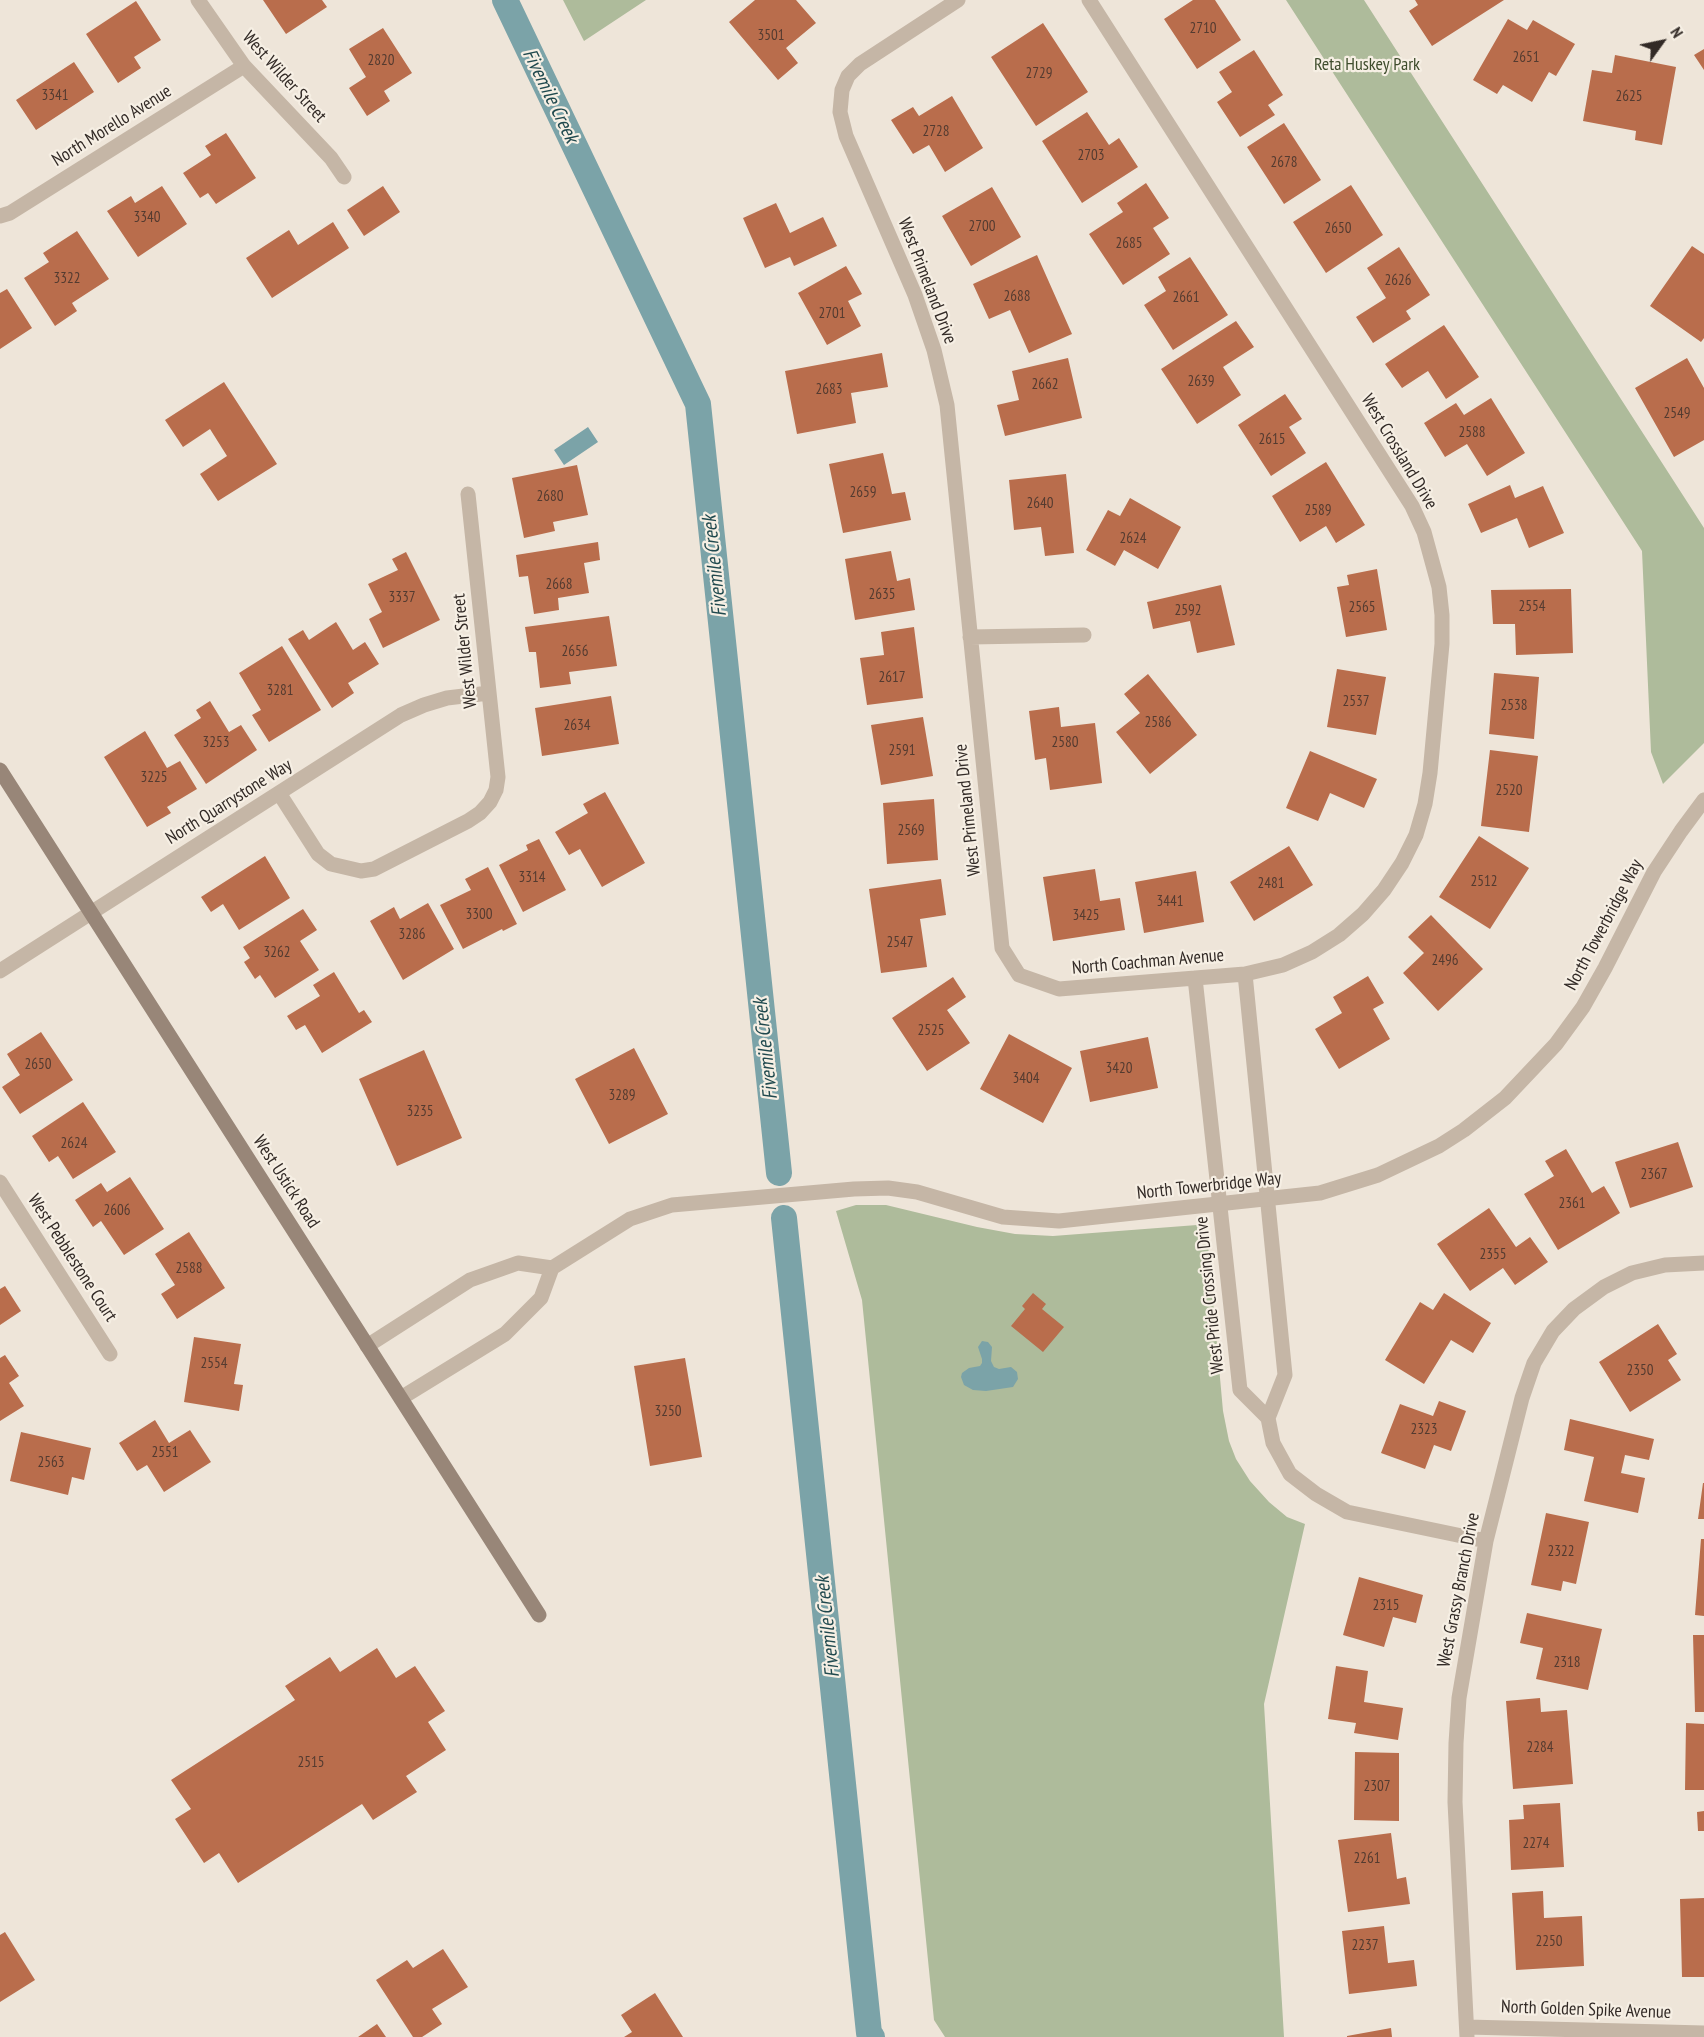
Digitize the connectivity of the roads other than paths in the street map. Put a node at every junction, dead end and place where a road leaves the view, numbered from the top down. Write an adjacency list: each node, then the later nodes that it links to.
1 (198, 0): 4 (street, West Wilder Street)
2 (958, 0): 9 (street, West Primeland Drive)
3 (1089, 0): 16 (street, West Crossland Drive)
4 (244, 66): 5 (street, West Wilder Street); 6 (street, North Morello Avenue)
5 (344, 177)
6 (0, 216)
7 (468, 494): 10 (street, West Wilder Street)
8 (1084, 635): 9 (street)
9 (970, 637): 17 (street, West Primeland Drive)
10 (489, 693): 12 (street, North Quarrystone Way); 12 (street, West Wilder Street)
11 (0, 770): 14 (main road, West Ustick Road)
12 (279, 793): 14 (street, North Quarrystone Way)
13 (1704, 800): 20 (street, North Towerbridge Way)
14 (91, 913): 15 (street, North Quarrystone Way); 24 (main road, West Ustick Road)
15 (0, 971)
16 (1245, 974): 18 (street, North Coachman Avenue); 20 (street)
17 (1019, 975): 18 (street, North Coachman Avenue)
18 (1195, 978): 21 (street, West Pride Crossing Drive)
19 (0, 1182): 25 (street, West Pebblestone Court)
20 (1268, 1200): 21 (street, North Towerbridge Way); 27 (street)
21 (1220, 1205): 23 (street, North Towerbridge Way); 27 (street, West Pride Crossing Drive)
22 (1704, 1263): 28 (street, West Grassy Branch Drive)
23 (552, 1268): 24 (street); 26 (street)
24 (367, 1346): 26 (main road, West Ustick Road)
25 (110, 1354)
26 (401, 1398): 29 (main road, West Ustick Road)
27 (1268, 1418): 28 (street)
28 (1486, 1541): 30 (street, West Grassy Branch Drive)
29 (539, 1615)
30 (1467, 2032): 31 (street, North Golden Spike Avenue)
31 (1704, 2033)

